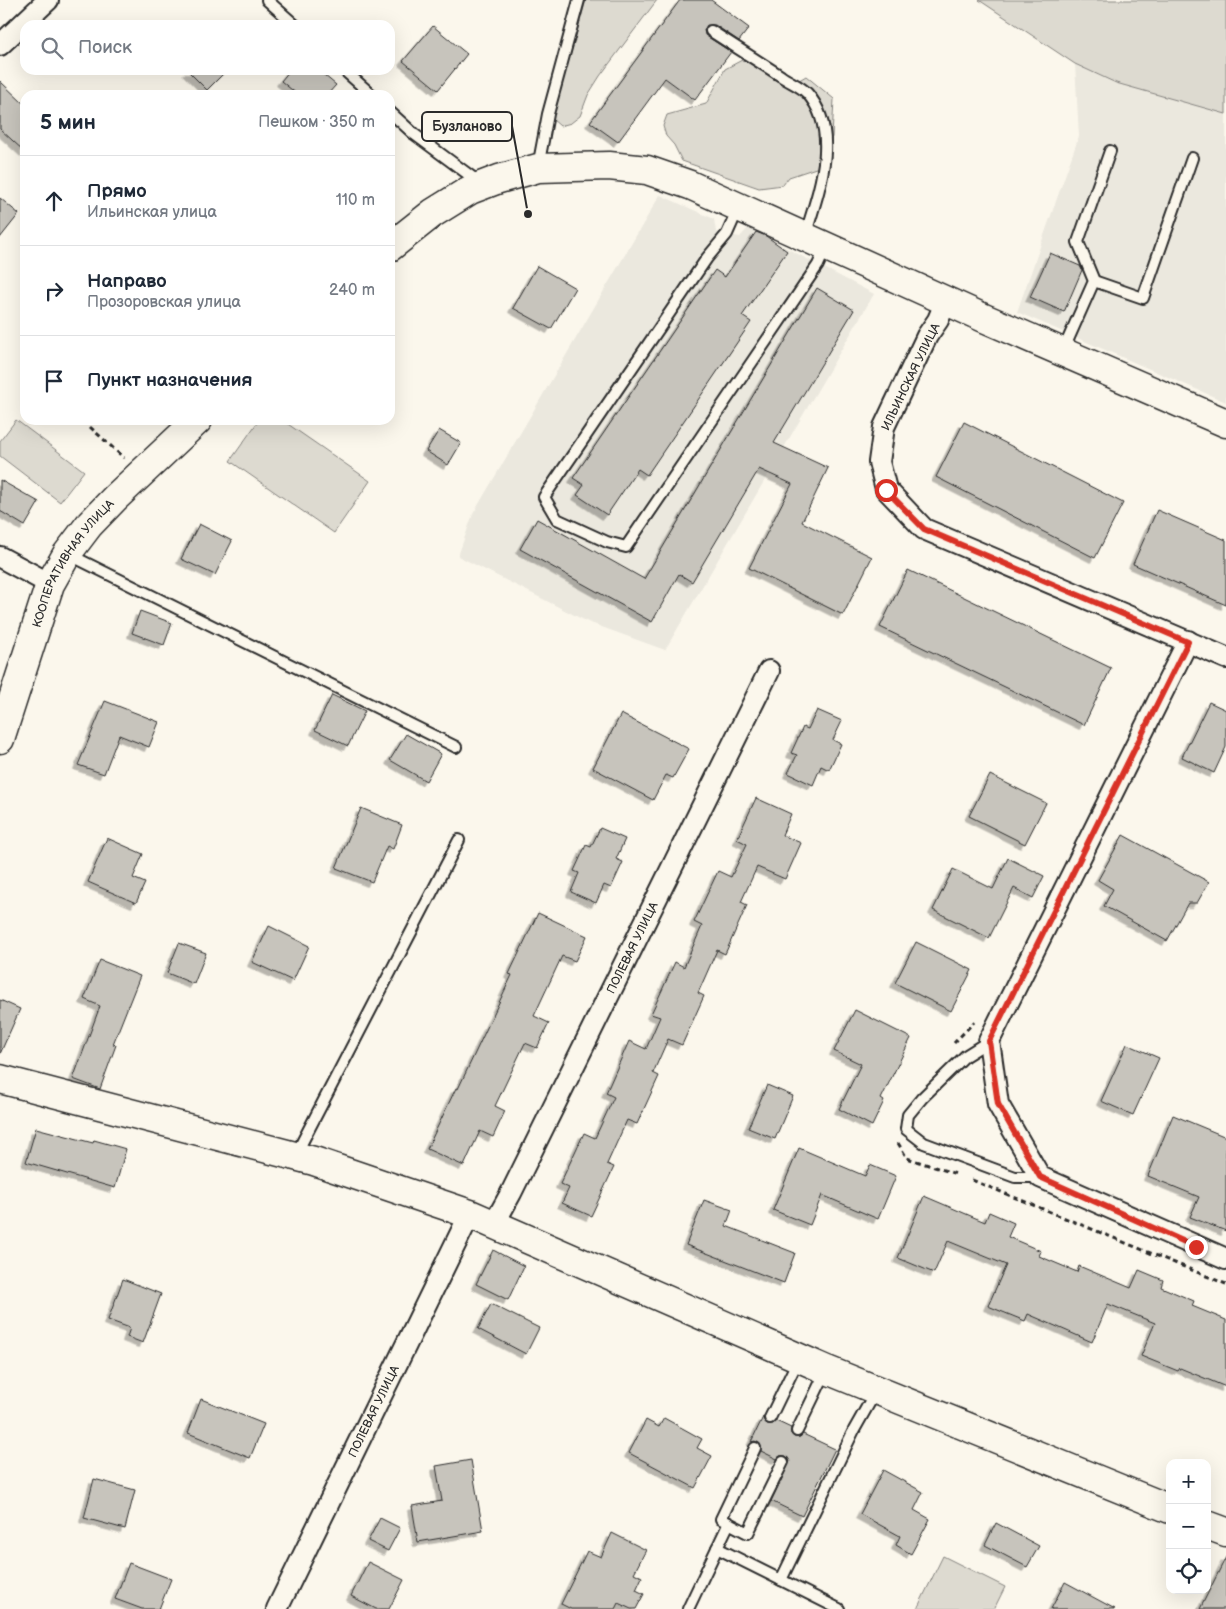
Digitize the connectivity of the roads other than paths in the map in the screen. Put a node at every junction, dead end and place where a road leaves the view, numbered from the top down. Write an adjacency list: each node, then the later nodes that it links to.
1 (48, 0): 4 (street)
2 (267, 0): 5 (lane)
3 (579, 0): 14 (lane)
4 (27, 20)
5 (289, 20)
6 (20, 26): 8 (street)
7 (711, 31): 17 (lane)
8 (0, 45)
9 (350, 75): 10 (lane)
10 (366, 90)
11 (395, 117): 15 (lane)
12 (1110, 151): 19 (lane)
13 (1192, 158): 19 (lane)
14 (538, 168): 15 (street); 16 (street)
15 (483, 186): 18 (street)
16 (739, 207): 17 (street); 17 (lane)
17 (816, 242): 20 (street)
18 (395, 243)
19 (1094, 281): 21 (lane)
20 (946, 300): 21 (street); 27 (street, ИЛЬИНСКАЯ УЛИЦА)
21 (1063, 352): 22 (street)
22 (1226, 423)
23 (193, 425): 24 (street, КООПЕРАТИВНАЯ УЛИЦА)
24 (67, 554): 26 (street, КООПЕРАТИВНАЯ УЛИЦА); 31 (lane)
25 (0, 557): 26 (street)
26 (50, 584): 30 (street, КООПЕРАТИВНАЯ УЛИЦА)
27 (1188, 642): 28 (street, ИЛЬИНСКАЯ УЛИЦА); 33 (street)
28 (1226, 658)
29 (769, 671): 37 (street, ПОЛЕВАЯ УЛИЦА)
30 (0, 739)
31 (456, 747)
32 (459, 840): 35 (lane)
33 (989, 1041): 36 (street); 36 (lane)
34 (0, 1079): 35 (street)
35 (295, 1156): 37 (street)
36 (1040, 1177): 38 (street)
37 (482, 1219): 39 (street); 52 (street, ПОЛЕВАЯ УЛИЦА)
38 (1226, 1259)
39 (799, 1358): 40 (street); 42 (lane)
40 (827, 1370): 41 (street); 43 (lane)
41 (876, 1390): 46 (street); 51 (lane)
42 (770, 1418)
43 (798, 1431)
44 (755, 1448): 47 (lane)
45 (783, 1462): 47 (lane)
46 (1166, 1508)
47 (725, 1521): 50 (lane)
48 (1211, 1526): 49 (street)
49 (1226, 1532)
50 (717, 1548): 51 (lane); 53 (lane)
51 (782, 1580): 54 (lane)
52 (277, 1609)
53 (688, 1609)
54 (839, 1609)

